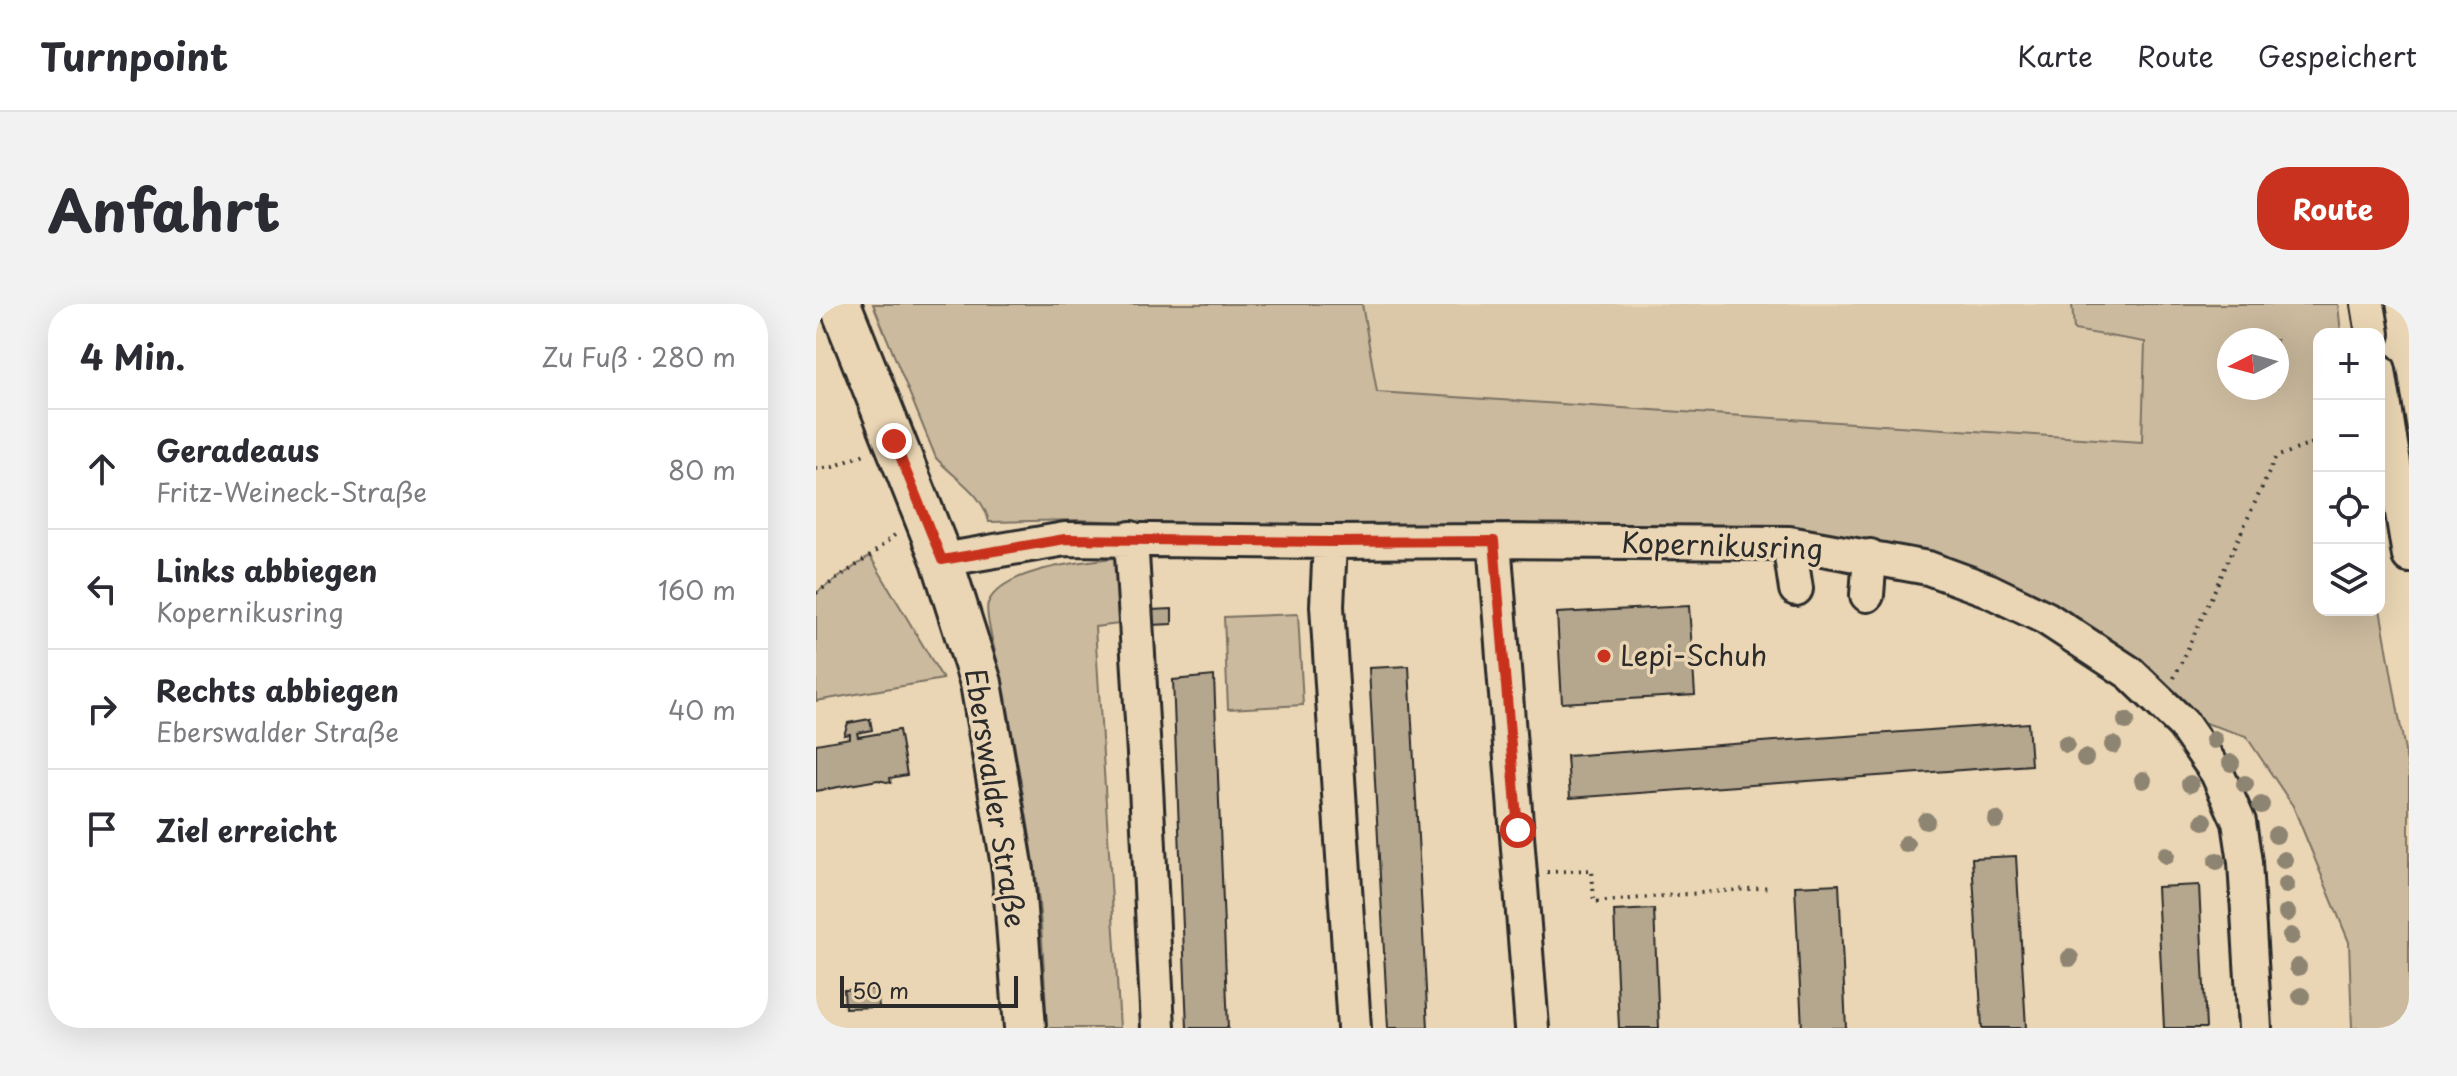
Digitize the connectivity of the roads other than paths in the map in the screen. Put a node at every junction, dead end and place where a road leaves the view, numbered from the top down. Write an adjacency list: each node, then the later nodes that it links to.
1 (840, 304): 11 (main road, Eberswalder Straße)
2 (2368, 304): 3 (street)
3 (2372, 328)
4 (2384, 400): 10 (street)
5 (1131, 538): 7 (street, Kopernikusring); 11 (street, Kopernikusring); 15 (street)
6 (1494, 541): 7 (street, Kopernikusring); 8 (street, Kopernikusring); 17 (street)
7 (1330, 542): 16 (street)
8 (1789, 543): 9 (street, Kopernikusring); 12 (street)
9 (1870, 556): 13 (street); 18 (street, Kopernikusring)
10 (2409, 556)
11 (942, 560): 14 (main road, Eberswalder Straße)
12 (1796, 589)
13 (1867, 595)
14 (1025, 1028)
15 (1158, 1028)
16 (1354, 1028)
17 (1532, 1028)
18 (2255, 1028)

